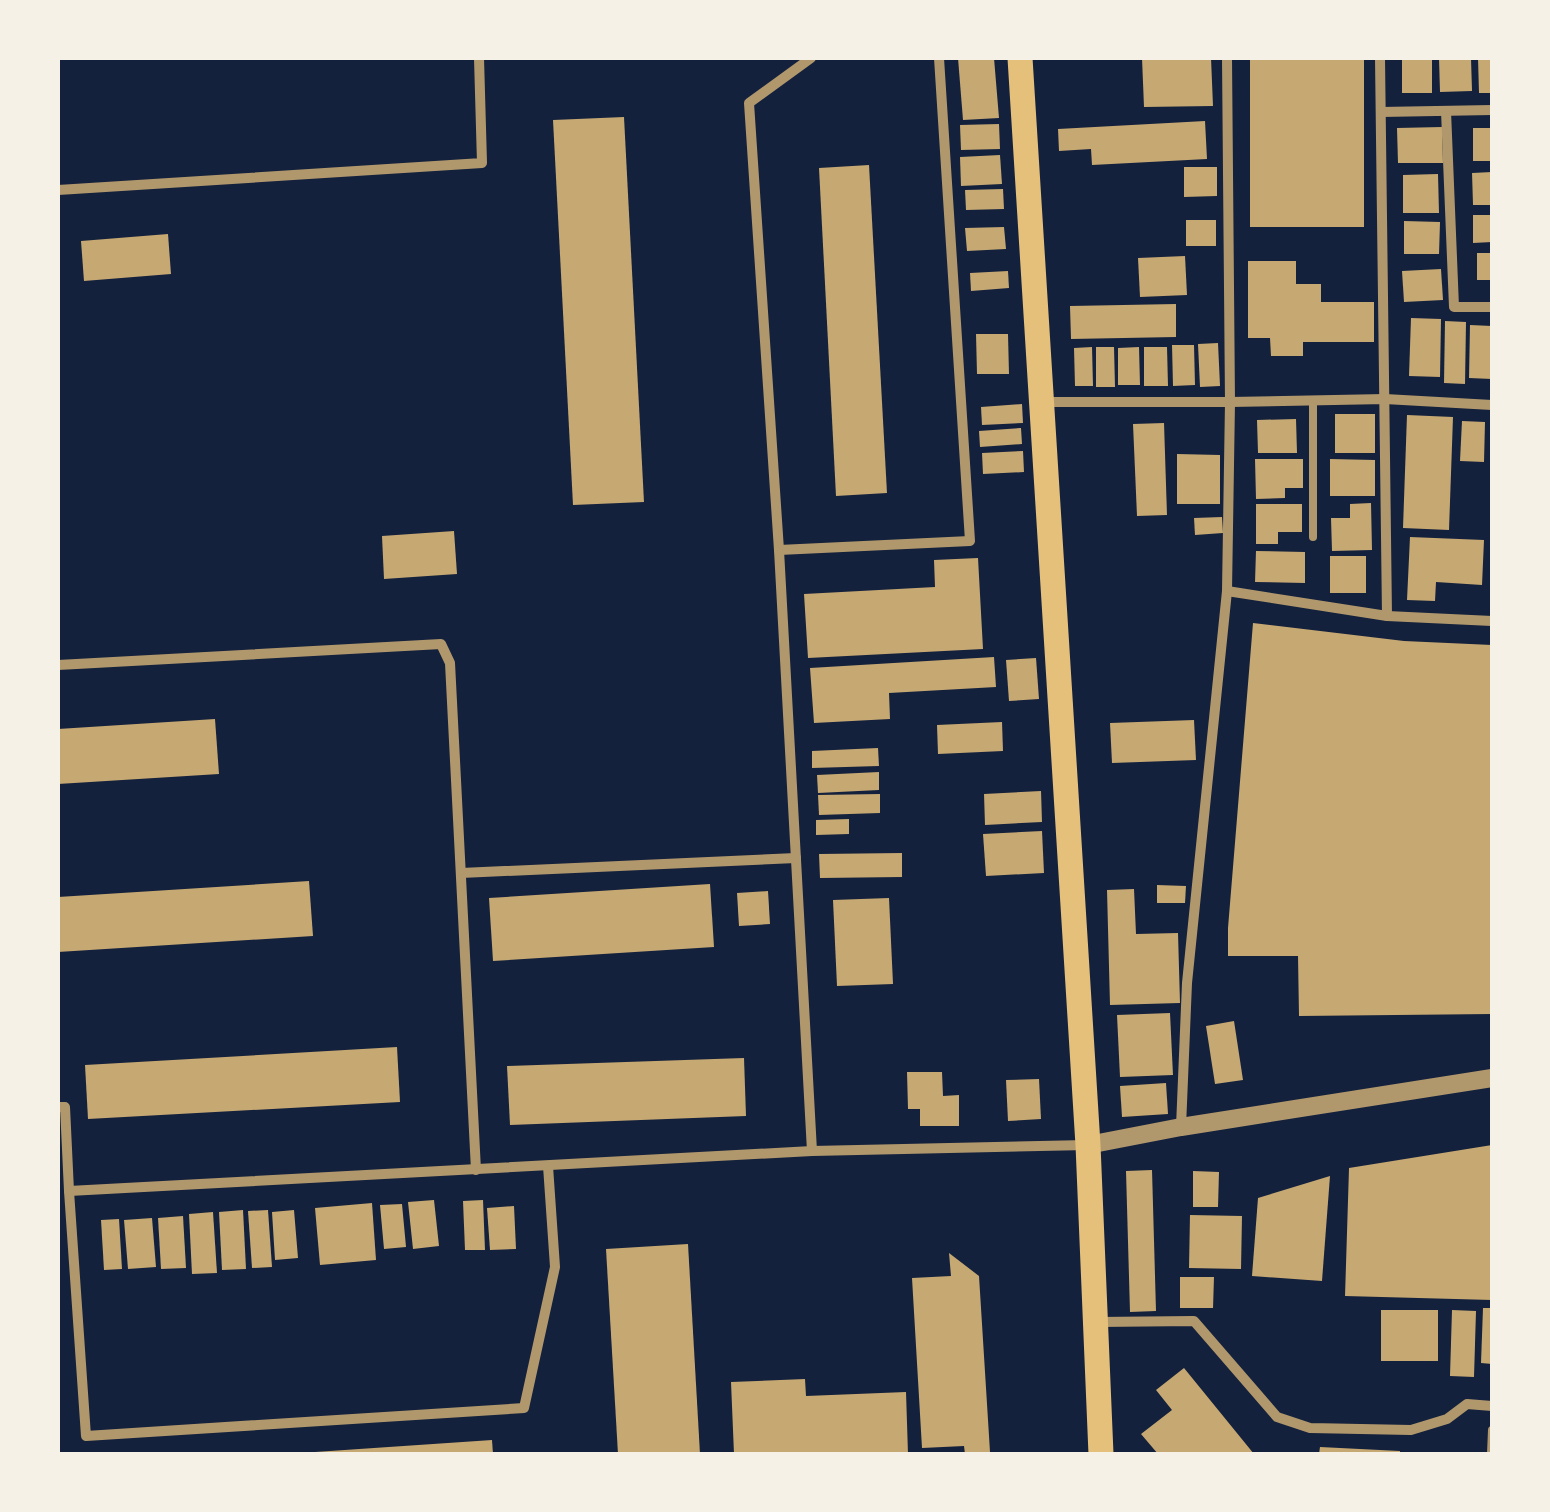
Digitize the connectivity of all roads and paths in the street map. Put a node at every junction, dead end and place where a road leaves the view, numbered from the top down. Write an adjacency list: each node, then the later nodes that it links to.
1 (479, 58): 10 (street)
2 (811, 58): 18 (street)
3 (939, 58): 18 (street)
4 (1020, 58): 14 (main road)
5 (1226, 58): 15 (street)
6 (1380, 58): 9 (street)
7 (1492, 110): 8 (street)
8 (1446, 111): 9 (street); 11 (street)
9 (1381, 112): 12 (street)
10 (58, 190)
11 (1492, 307)
12 (1384, 399): 13 (street); 16 (street); 20 (street)
13 (1313, 401): 15 (street); 17 (lane)
14 (1043, 402): 15 (street); 28 (main road)
15 (1230, 402): 19 (street)
16 (1492, 405)
17 (1313, 537)
18 (779, 550): 23 (street)
19 (1226, 592): 20 (street); 27 (street)
20 (1388, 616): 21 (street)
21 (1492, 621)
22 (58, 665): 24 (street)
23 (796, 858): 24 (street); 29 (street)
24 (461, 873): 31 (street)
25 (1492, 1078): 27 (street)
26 (58, 1107): 32 (street)
27 (1181, 1127): 28 (street)
28 (1088, 1145): 29 (street); 33 (main road)
29 (812, 1150): 30 (street)
30 (548, 1166): 31 (street); 32 (street)
31 (476, 1170): 32 (street)
32 (69, 1192)
33 (1097, 1322): 34 (street); 36 (main road)
34 (1492, 1406)
35 (1492, 1430): 37 (lane)
36 (1101, 1454)
37 (1491, 1454)

